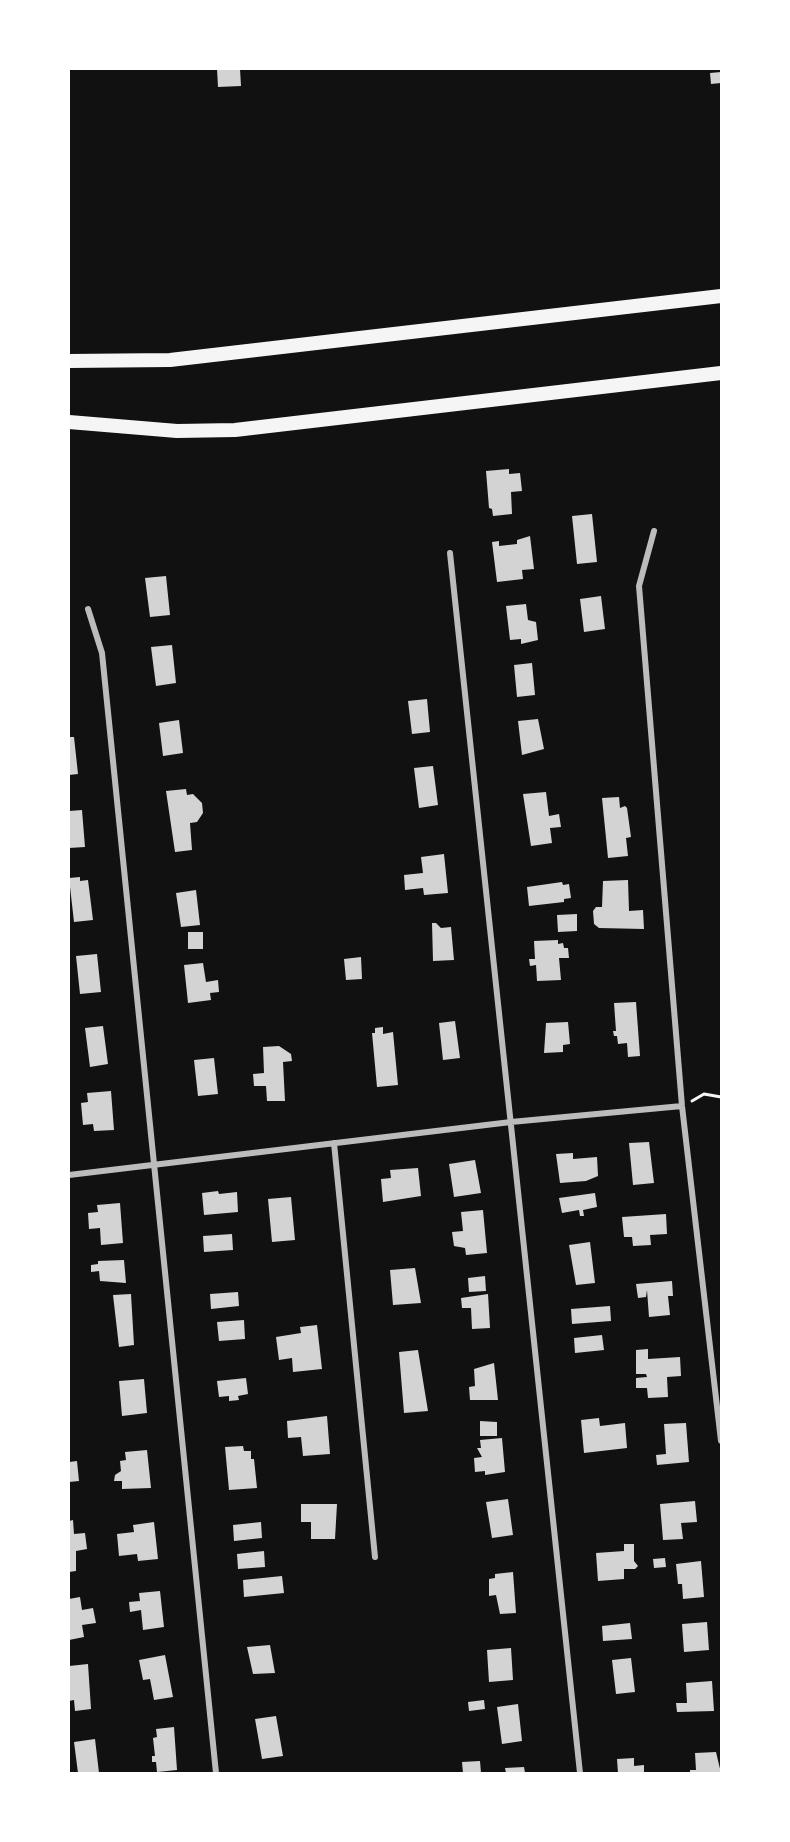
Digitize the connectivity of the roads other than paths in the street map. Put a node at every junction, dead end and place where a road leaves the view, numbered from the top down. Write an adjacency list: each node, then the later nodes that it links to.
1 (721, 296): 2 (main road)
2 (69, 361)
3 (721, 373): 4 (main road)
4 (69, 422)
5 (654, 531): 8 (street)
6 (450, 553): 9 (street)
7 (88, 609): 11 (street)
8 (682, 1106): 9 (street); 13 (street)
9 (511, 1122): 10 (street); 16 (street)
10 (334, 1143): 11 (street); 14 (street)
11 (156, 1166): 12 (street); 15 (street)
12 (69, 1175)
13 (721, 1441)
14 (375, 1557)
15 (216, 1773)
16 (580, 1773)

